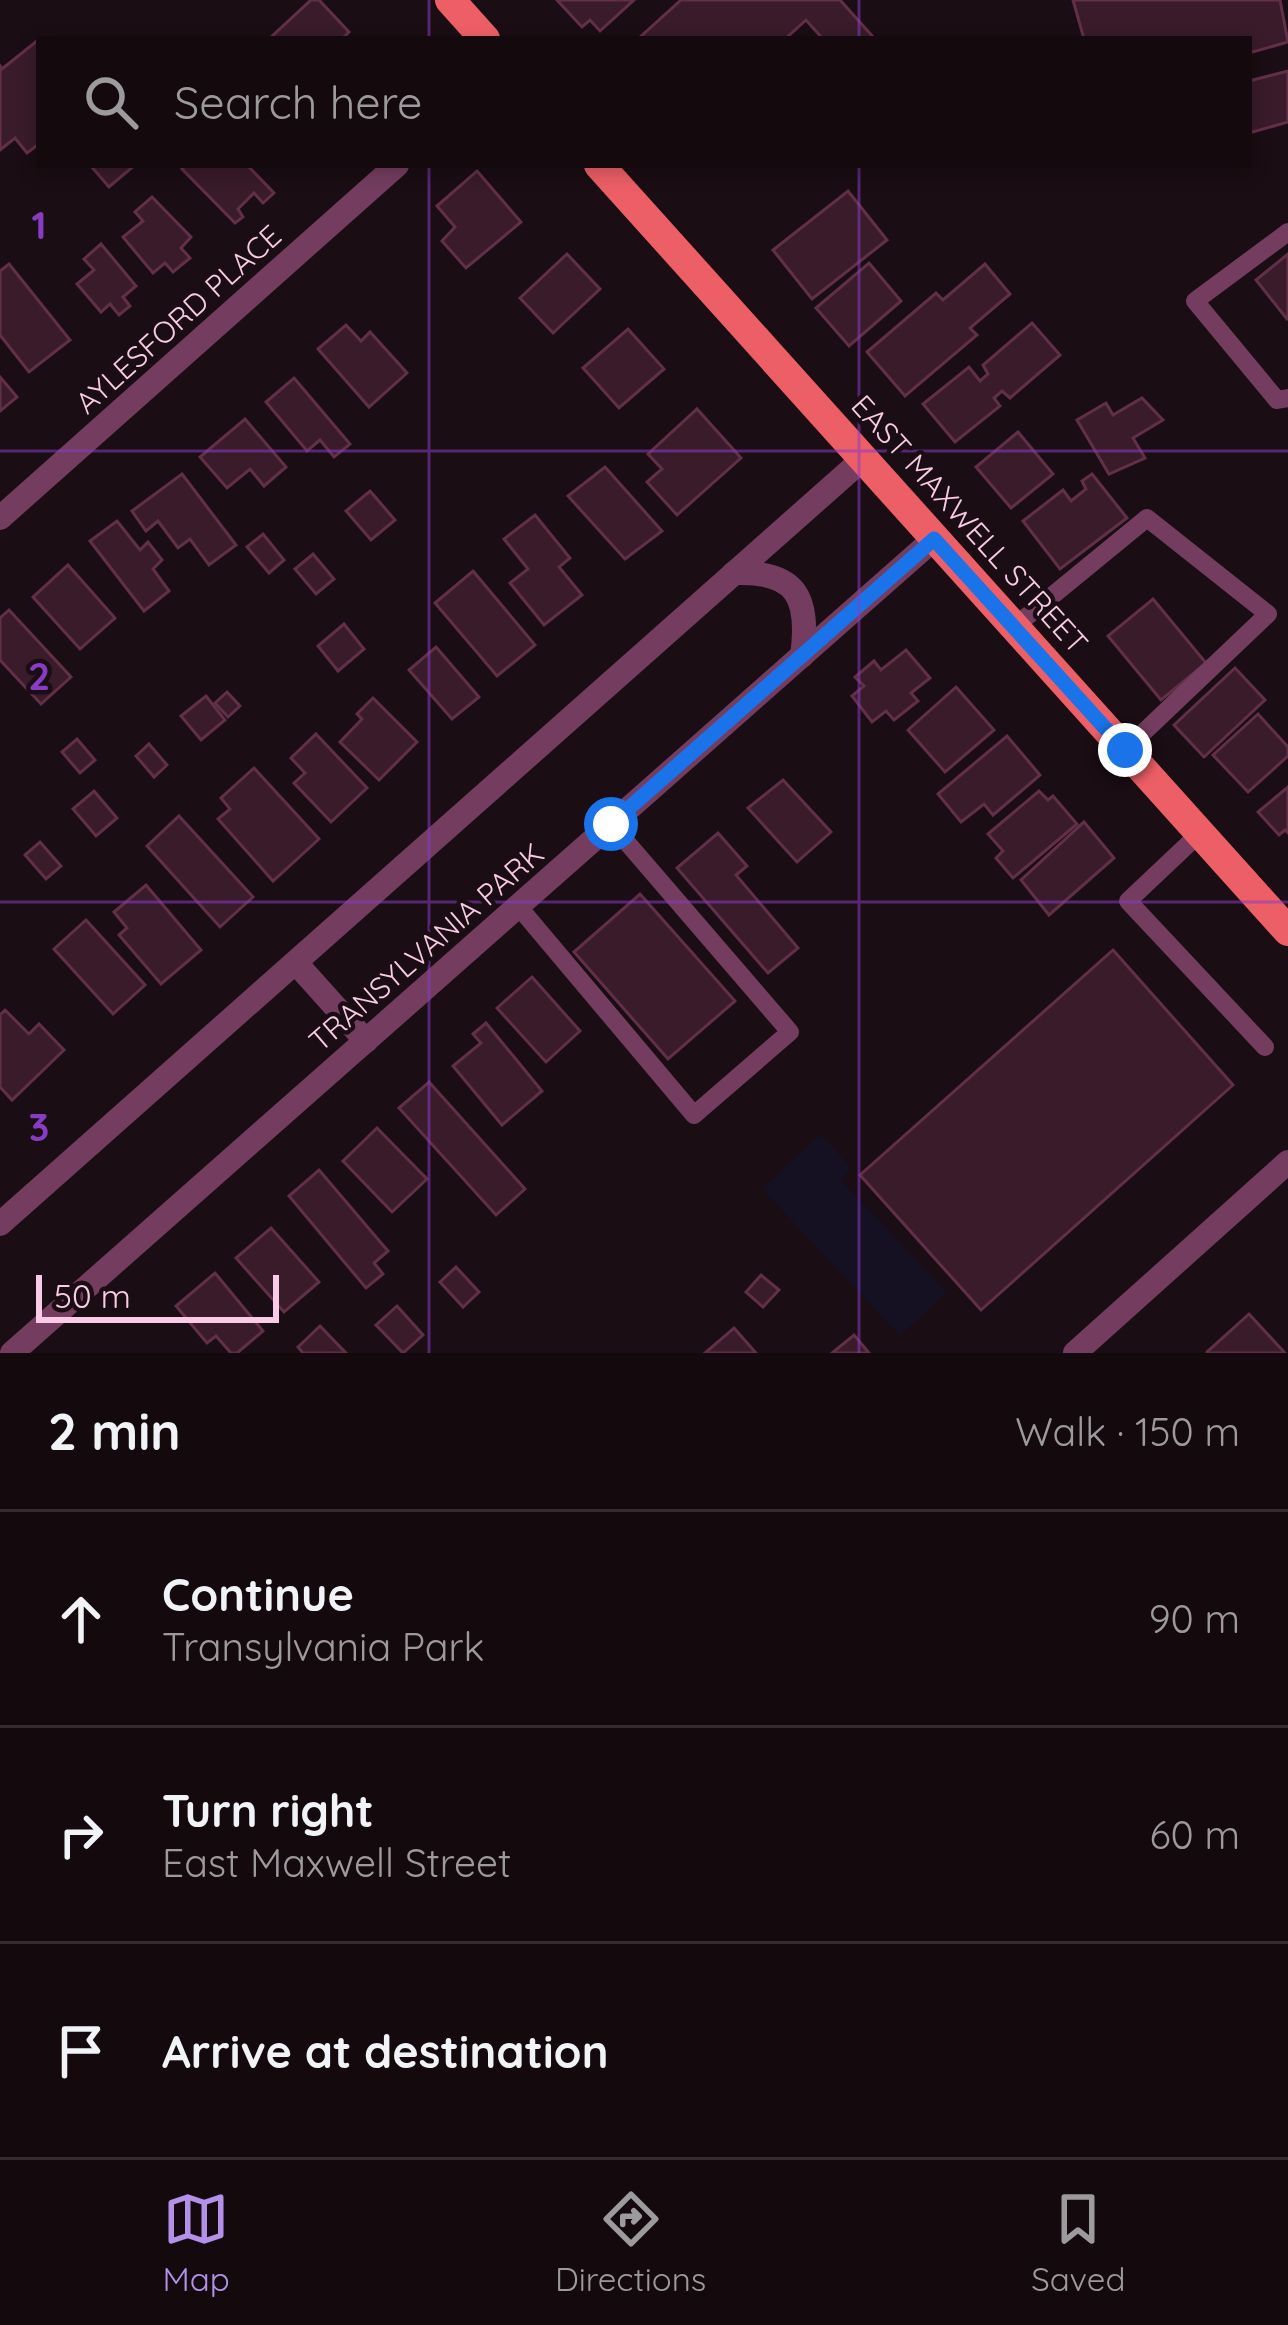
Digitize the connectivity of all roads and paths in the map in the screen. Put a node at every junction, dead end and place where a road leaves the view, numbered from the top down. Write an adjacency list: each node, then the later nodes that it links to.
1 (450, 0): 2 (main road)
2 (482, 36)
3 (394, 168): 8 (street, AYLESFORD PLACE)
4 (602, 168): 7 (main road, EAST MAXWELL STREET)
5 (1288, 232): 6 (lane)
6 (1282, 399)
7 (863, 459): 9 (main road, EAST MAXWELL STREET); 10 (street)
8 (0, 518)
9 (934, 539): 11 (main road, EAST MAXWELL STREET); 12 (street, TRANSYLVANIA PARK)
10 (734, 573): 12 (street); 18 (street)
11 (1014, 627): 13 (main road, EAST MAXWELL STREET); 13 (lane)
12 (802, 656): 14 (street, TRANSYLVANIA PARK)
13 (1125, 750): 15 (main road, EAST MAXWELL STREET)
14 (611, 824): 16 (street, TRANSYLVANIA PARK); 16 (lane)
15 (1200, 833): 17 (main road, EAST MAXWELL STREET); 20 (lane)
16 (518, 907): 19 (street, TRANSYLVANIA PARK)
17 (1288, 931)
18 (296, 963): 19 (street); 22 (street)
19 (366, 1041): 23 (street, TRANSYLVANIA PARK)
20 (1265, 1047)
21 (1288, 1162): 24 (street)
22 (0, 1224)
23 (12, 1353)
24 (1076, 1353)

